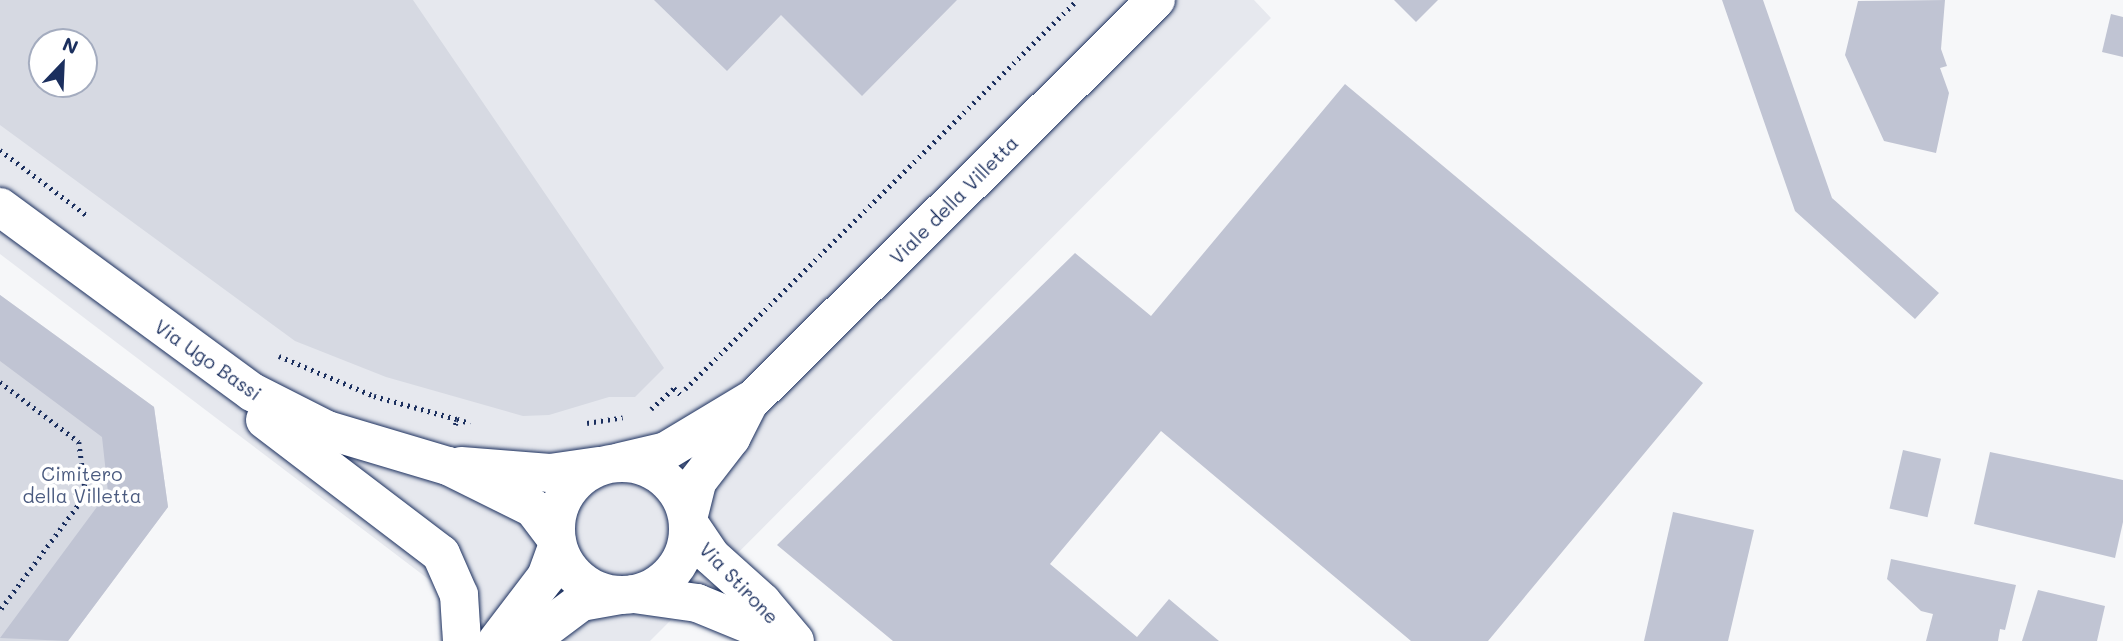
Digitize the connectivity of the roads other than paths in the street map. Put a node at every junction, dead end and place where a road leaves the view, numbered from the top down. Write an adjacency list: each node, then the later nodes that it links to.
1 (1156, 0): 4 (street, Viale della Villetta)
2 (0, 207): 3 (street, Via Ugo Bassi)
3 (228, 376): 5 (street, Via Ugo Bassi); 10 (street)
4 (752, 399): 6 (street, Viale della Villetta); 7 (street, Viale della Villetta)
5 (442, 464): 6 (street, Via Ugo Bassi); 8 (street, Via Ugo Bassi)
6 (608, 464): 7 (street); 8 (street)
7 (688, 521): 9 (street); 13 (street, Via Stirone)
8 (557, 542): 9 (street); 11 (street)
9 (627, 594): 12 (street); 13 (street, Via Stirone)
10 (462, 641)
11 (497, 641)
12 (529, 641)
13 (792, 641)

